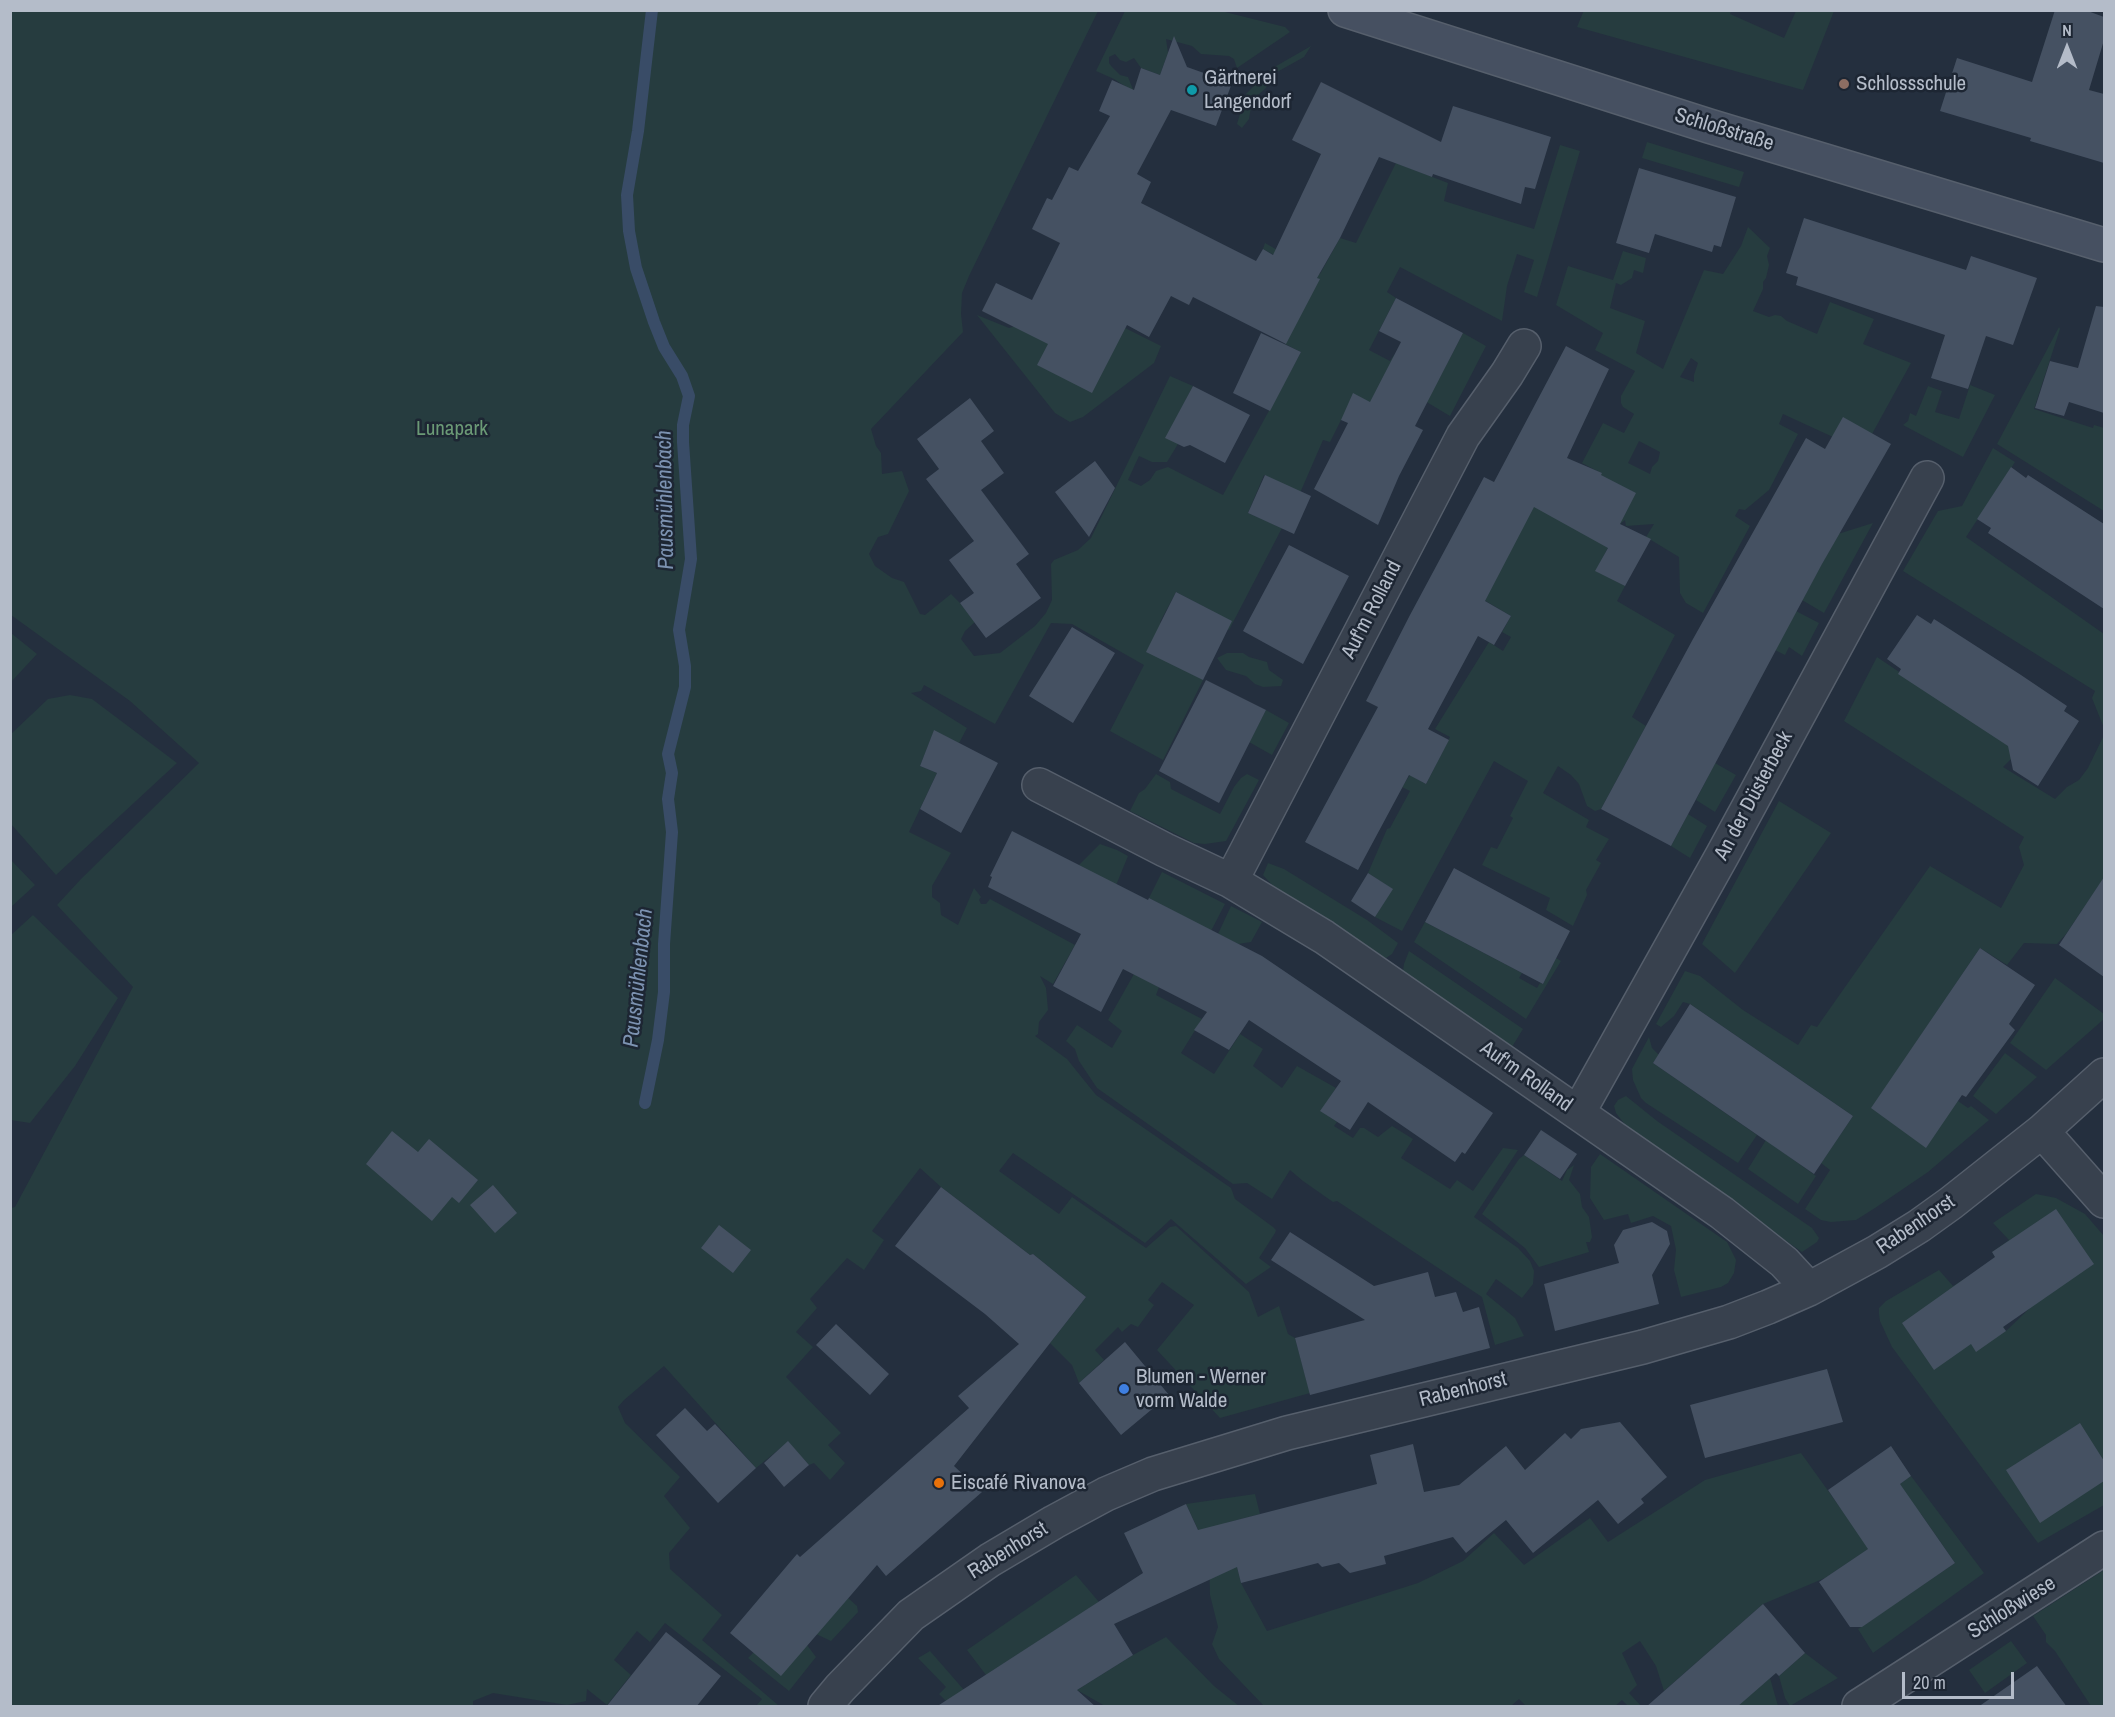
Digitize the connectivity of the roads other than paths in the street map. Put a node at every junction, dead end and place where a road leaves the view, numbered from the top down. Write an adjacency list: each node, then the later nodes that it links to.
1 (1345, 10): 2 (street, Schloßstraße)
2 (2104, 245)
3 (1524, 346): 6 (street, Auf'm Rolland)
4 (1928, 478): 8 (street, An der Düsterbeck)
5 (1039, 785): 6 (street, Auf'm Rolland)
6 (1231, 881): 8 (street, Auf'm Rolland)
7 (2104, 1074): 9 (street, Rabenhorst)
8 (1578, 1113): 11 (street, Auf'm Rolland)
9 (2042, 1131): 10 (street); 11 (street, Rabenhorst)
10 (2104, 1201)
11 (1809, 1289): 13 (street, Rabenhorst)
12 (2104, 1548): 14 (street, Schloßwiese)
13 (825, 1707)
14 (1859, 1707)

